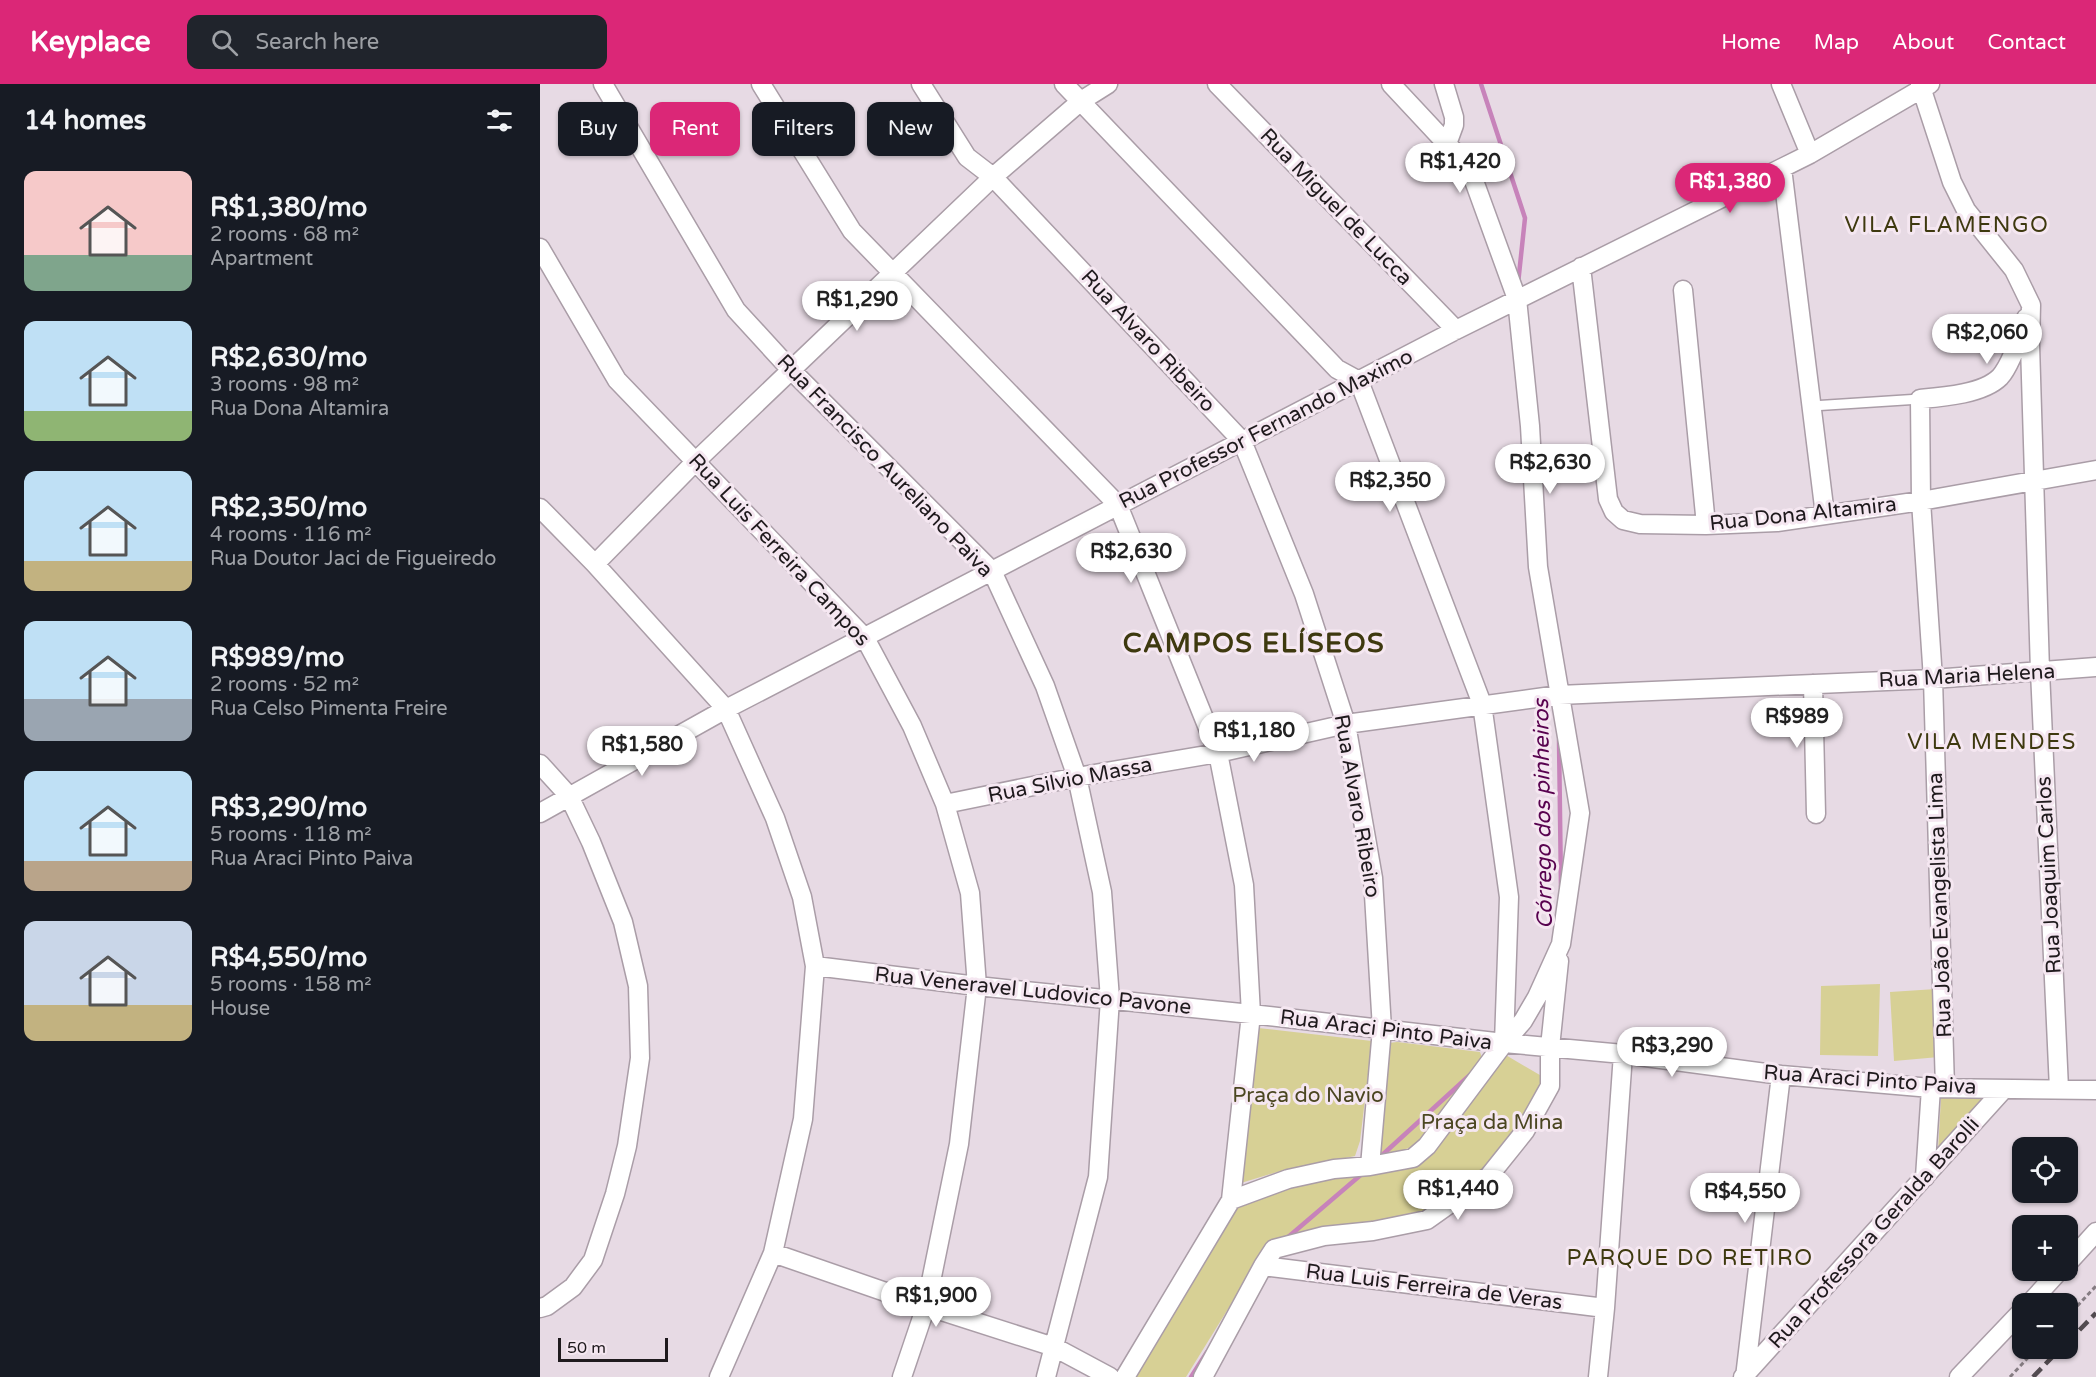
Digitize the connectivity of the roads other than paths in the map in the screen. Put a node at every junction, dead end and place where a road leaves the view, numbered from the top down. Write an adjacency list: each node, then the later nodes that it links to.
1 (603, 84): 23 (street, Rua Francisco Aureliano Paiva)
2 (761, 84): 18 (street)
3 (921, 84): 15 (street, Rua Alvaro Ribeiro)
4 (1064, 84): 11 (street)
5 (1108, 84): 11 (street)
6 (1217, 84): 22 (street, Rua Miguel de Lucca)
7 (1391, 84): 12 (street)
8 (1444, 84): 12 (street)
9 (1781, 84): 13 (street)
10 (1924, 85): 13 (street, Rua Professor Fernando Maximo); 21 (street)
11 (1081, 101): 15 (street); 24 (street)
12 (1447, 144): 20 (street)
13 (1810, 154): 14 (street, Rua Professor Fernando Maximo)
14 (1782, 168): 17 (street, Rua Professor Fernando Maximo); 26 (street)
15 (993, 177): 18 (street); 27 (street, Rua Alvaro Ribeiro)
16 (540, 248): 28 (street, Rua Luis Ferreira Campos)
17 (1581, 267): 20 (street, Rua Professor Fernando Maximo); 35 (street, Rua Dona Altamira)
18 (893, 273): 23 (street); 32 (street)
19 (1683, 290): 35 (street)
20 (1516, 299): 22 (street, Rua Professor Fernando Maximo); 44 (street)
21 (2031, 305): 25 (street); 30 (street, Rua Joaquim Carlos)
22 (1456, 330): 24 (street, Rua Professor Fernando Maximo)
23 (791, 370): 28 (street); 37 (street, Rua Francisco Aureliano Paiva)
24 (1359, 381): 27 (street, Rua Professor Fernando Maximo); 45 (street)
25 (1920, 399): 26 (lane); 31 (street, Rua João Evangelista Lima)
26 (1812, 406): 34 (street)
27 (1242, 441): 32 (street, Rua Professor Fernando Maximo); 47 (street, Rua Alvaro Ribeiro)
28 (696, 461): 36 (street); 38 (street, Rua Luis Ferreira Campos)
29 (2096, 470): 30 (street, Rua Dona Altamira)
30 (2034, 482): 31 (street, Rua Dona Altamira); 40 (street, Rua Joaquim Carlos)
31 (1921, 501): 34 (street, Rua Dona Altamira); 41 (street, Rua João Evangelista Lima)
32 (1118, 506): 37 (street, Rua Professor Fernando Maximo); 48 (street)
33 (540, 508): 36 (street)
34 (1825, 516): 35 (street, Rua Dona Altamira)
35 (1706, 525)
36 (595, 564): 46 (street)
37 (992, 571): 38 (street, Rua Professor Fernando Maximo); 50 (street, Rua Francisco Aureliano Paiva)
38 (865, 638): 46 (street, Rua Professor Fernando Maximo); 52 (street, Rua Luis Ferreira Campos)
39 (2096, 668): 40 (street, Rua Maria Helena)
40 (2040, 672): 41 (street, Rua Maria Helena); 67 (street, Rua Joaquim Carlos)
41 (1933, 679): 42 (street, Rua Maria Helena); 65 (street, Rua João Evangelista Lima)
42 (1813, 684): 43 (street, Rua Maria Helena); 54 (street)
43 (1586, 693): 44 (street, Rua Silvio Massa)
44 (1559, 695): 45 (street, Rua Silvio Massa); 55 (street)
45 (1482, 704): 47 (street, Rua Silvio Massa); 61 (street)
46 (726, 709): 51 (street, Rua Professor Fernando Maximo); 56 (street)
47 (1346, 724): 48 (street, Rua Silvio Massa); 60 (street, Rua Alvaro Ribeiro)
48 (1218, 753): 50 (street, Rua Silvio Massa); 59 (street)
49 (540, 764): 51 (street)
50 (1077, 777): 52 (street, Rua Silvio Massa); 58 (street, Rua Francisco Aureliano Paiva)
51 (569, 796): 53 (street, Rua Professor Fernando Maximo); 79 (street)
52 (945, 804): 57 (street, Rua Luis Ferreira Campos)
53 (540, 813)
54 (1816, 814)
55 (1561, 944): 61 (street); 62 (street)
56 (815, 966): 57 (street, Rua Veneravel Ludovico Pavone); 74 (street)
57 (977, 986): 58 (street, Rua Veneravel Ludovico Pavone); 78 (street, Rua Luis Ferreira Campos)
58 (1110, 999): 59 (street, Rua Veneravel Ludovico Pavone); 82 (street, Rua Francisco Aureliano Paiva)
59 (1251, 1014): 60 (street, Rua Araci Pinto Paiva); 71 (street)
60 (1382, 1029): 61 (street, Rua Araci Pinto Paiva); 69 (street, Rua Alvaro Ribeiro)
61 (1504, 1043): 62 (street, Rua Araci Pinto Paiva); 69 (street)
62 (1550, 1047): 63 (street, Rua Araci Pinto Paiva); 75 (street)
63 (1623, 1054): 64 (street, Rua Araci Pinto Paiva); 80 (street)
64 (1781, 1075): 65 (street, Rua Araci Pinto Paiva); 83 (street)
65 (1938, 1088): 66 (street, Rua Araci Pinto Paiva); 70 (street, Rua João Evangelista Lima)
66 (2004, 1089): 67 (street, Rua Araci Pinto Paiva); 70 (street, Rua Professora Geralda Barolli)
67 (2059, 1089): 68 (street, Rua Araci Pinto Paiva)
68 (2096, 1090)
69 (1370, 1166): 71 (street)
70 (1925, 1177): 83 (street, Rua Professora Geralda Barolli)
71 (1231, 1200): 88 (street)
72 (2096, 1232): 73 (street)
73 (2078, 1252)
74 (773, 1253): 78 (street); 84 (street)
75 (1263, 1266): 80 (street, Rua Luis Ferreira de Veras); 89 (street)
76 (2050, 1281): 77 (street)
77 (2039, 1293)
78 (926, 1306): 82 (street); 85 (street, Rua Luis Ferreira Campos)
79 (540, 1308)
80 (1605, 1308): 90 (street)
81 (2012, 1321): 91 (street)
82 (1054, 1347): 86 (street, Rua Francisco Aureliano Paiva); 87 (street)
83 (1744, 1376)
84 (719, 1377)
85 (902, 1377)
86 (1046, 1377)
87 (1110, 1377)
88 (1125, 1377)
89 (1203, 1377)
90 (1598, 1377)
91 (1959, 1377)

